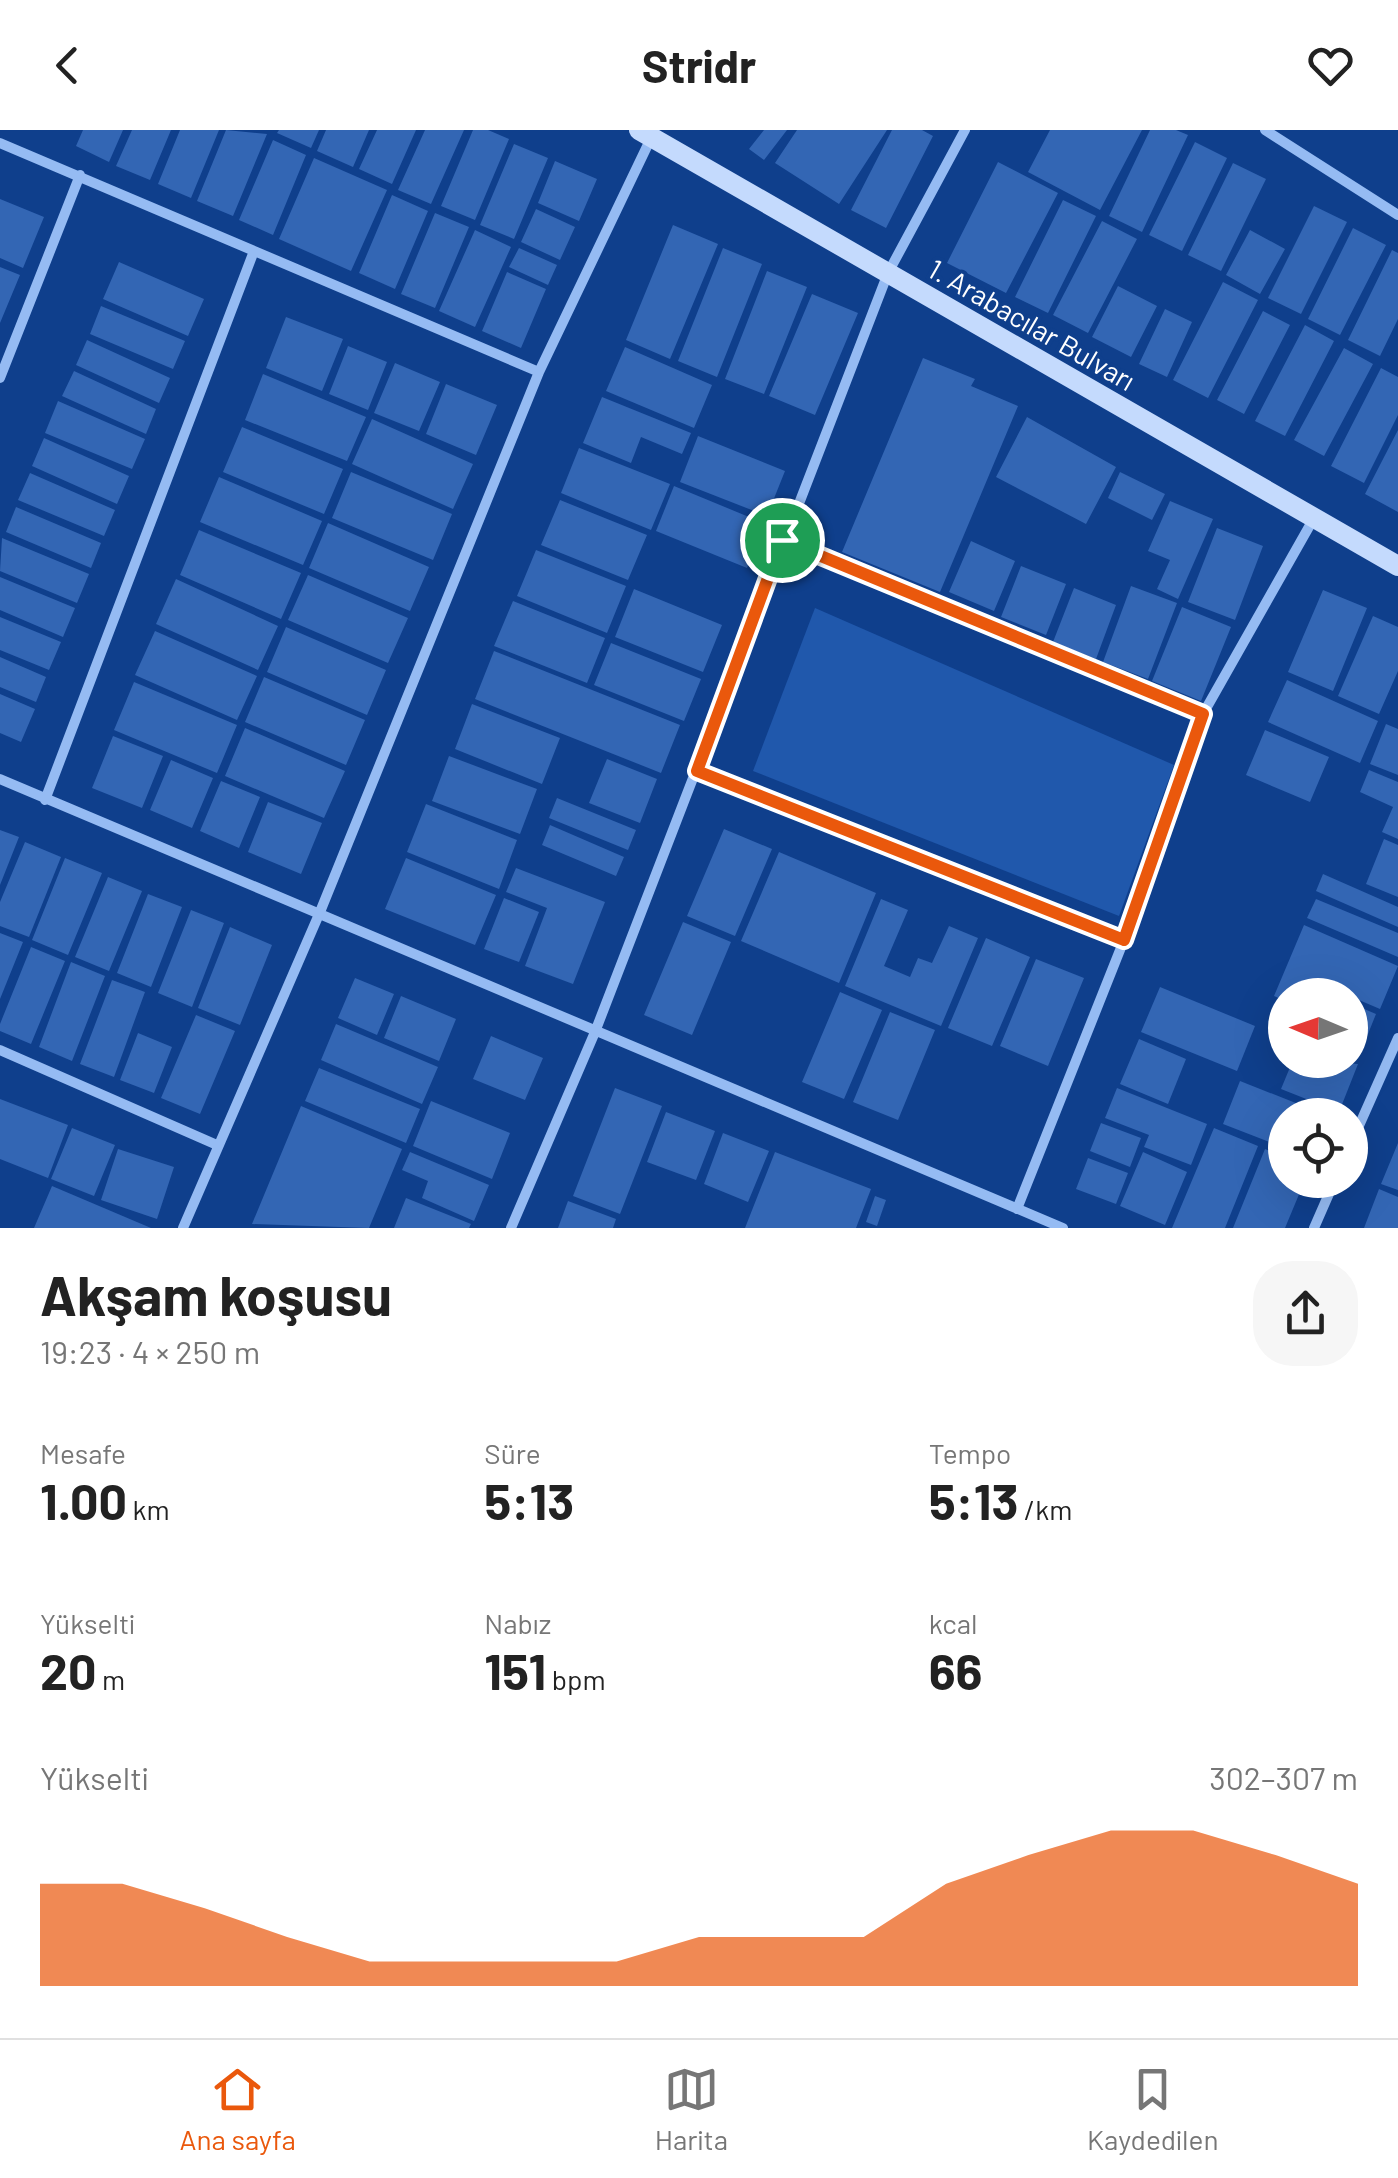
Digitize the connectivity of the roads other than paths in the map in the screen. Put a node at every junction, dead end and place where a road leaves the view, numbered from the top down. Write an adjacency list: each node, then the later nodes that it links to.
1 (965, 130): 8 (street)
2 (1268, 131): 6 (street)
3 (649, 132): 8 (main road, 1. Arabacılar Bulvarı); 9 (street)
4 (0, 143): 5 (street)
5 (80, 176): 7 (street); 10 (street)
6 (1398, 215)
7 (254, 251): 9 (street); 17 (street)
8 (888, 273): 11 (main road, 1. Arabacılar Bulvarı); 12 (street)
9 (539, 372): 18 (street)
10 (0, 378)
11 (1314, 517): 13 (main road, 1. Arabacılar Bulvarı); 14 (street)
12 (782, 540): 14 (street); 15 (street)
13 (1398, 566)
14 (1203, 714): 19 (street)
15 (697, 771): 19 (street); 20 (street)
16 (0, 779): 17 (street)
17 (45, 800): 18 (street)
18 (320, 912): 20 (street); 24 (street)
19 (1124, 940): 26 (street)
20 (595, 1032): 26 (street); 28 (street)
21 (1398, 1038): 23 (street)
22 (0, 1050): 24 (street)
23 (1368, 1106)
24 (217, 1145): 27 (street)
25 (1327, 1198): 30 (street)
26 (1017, 1209): 29 (street)
27 (182, 1228)
28 (511, 1228)
29 (1063, 1228)
30 (1314, 1228)

